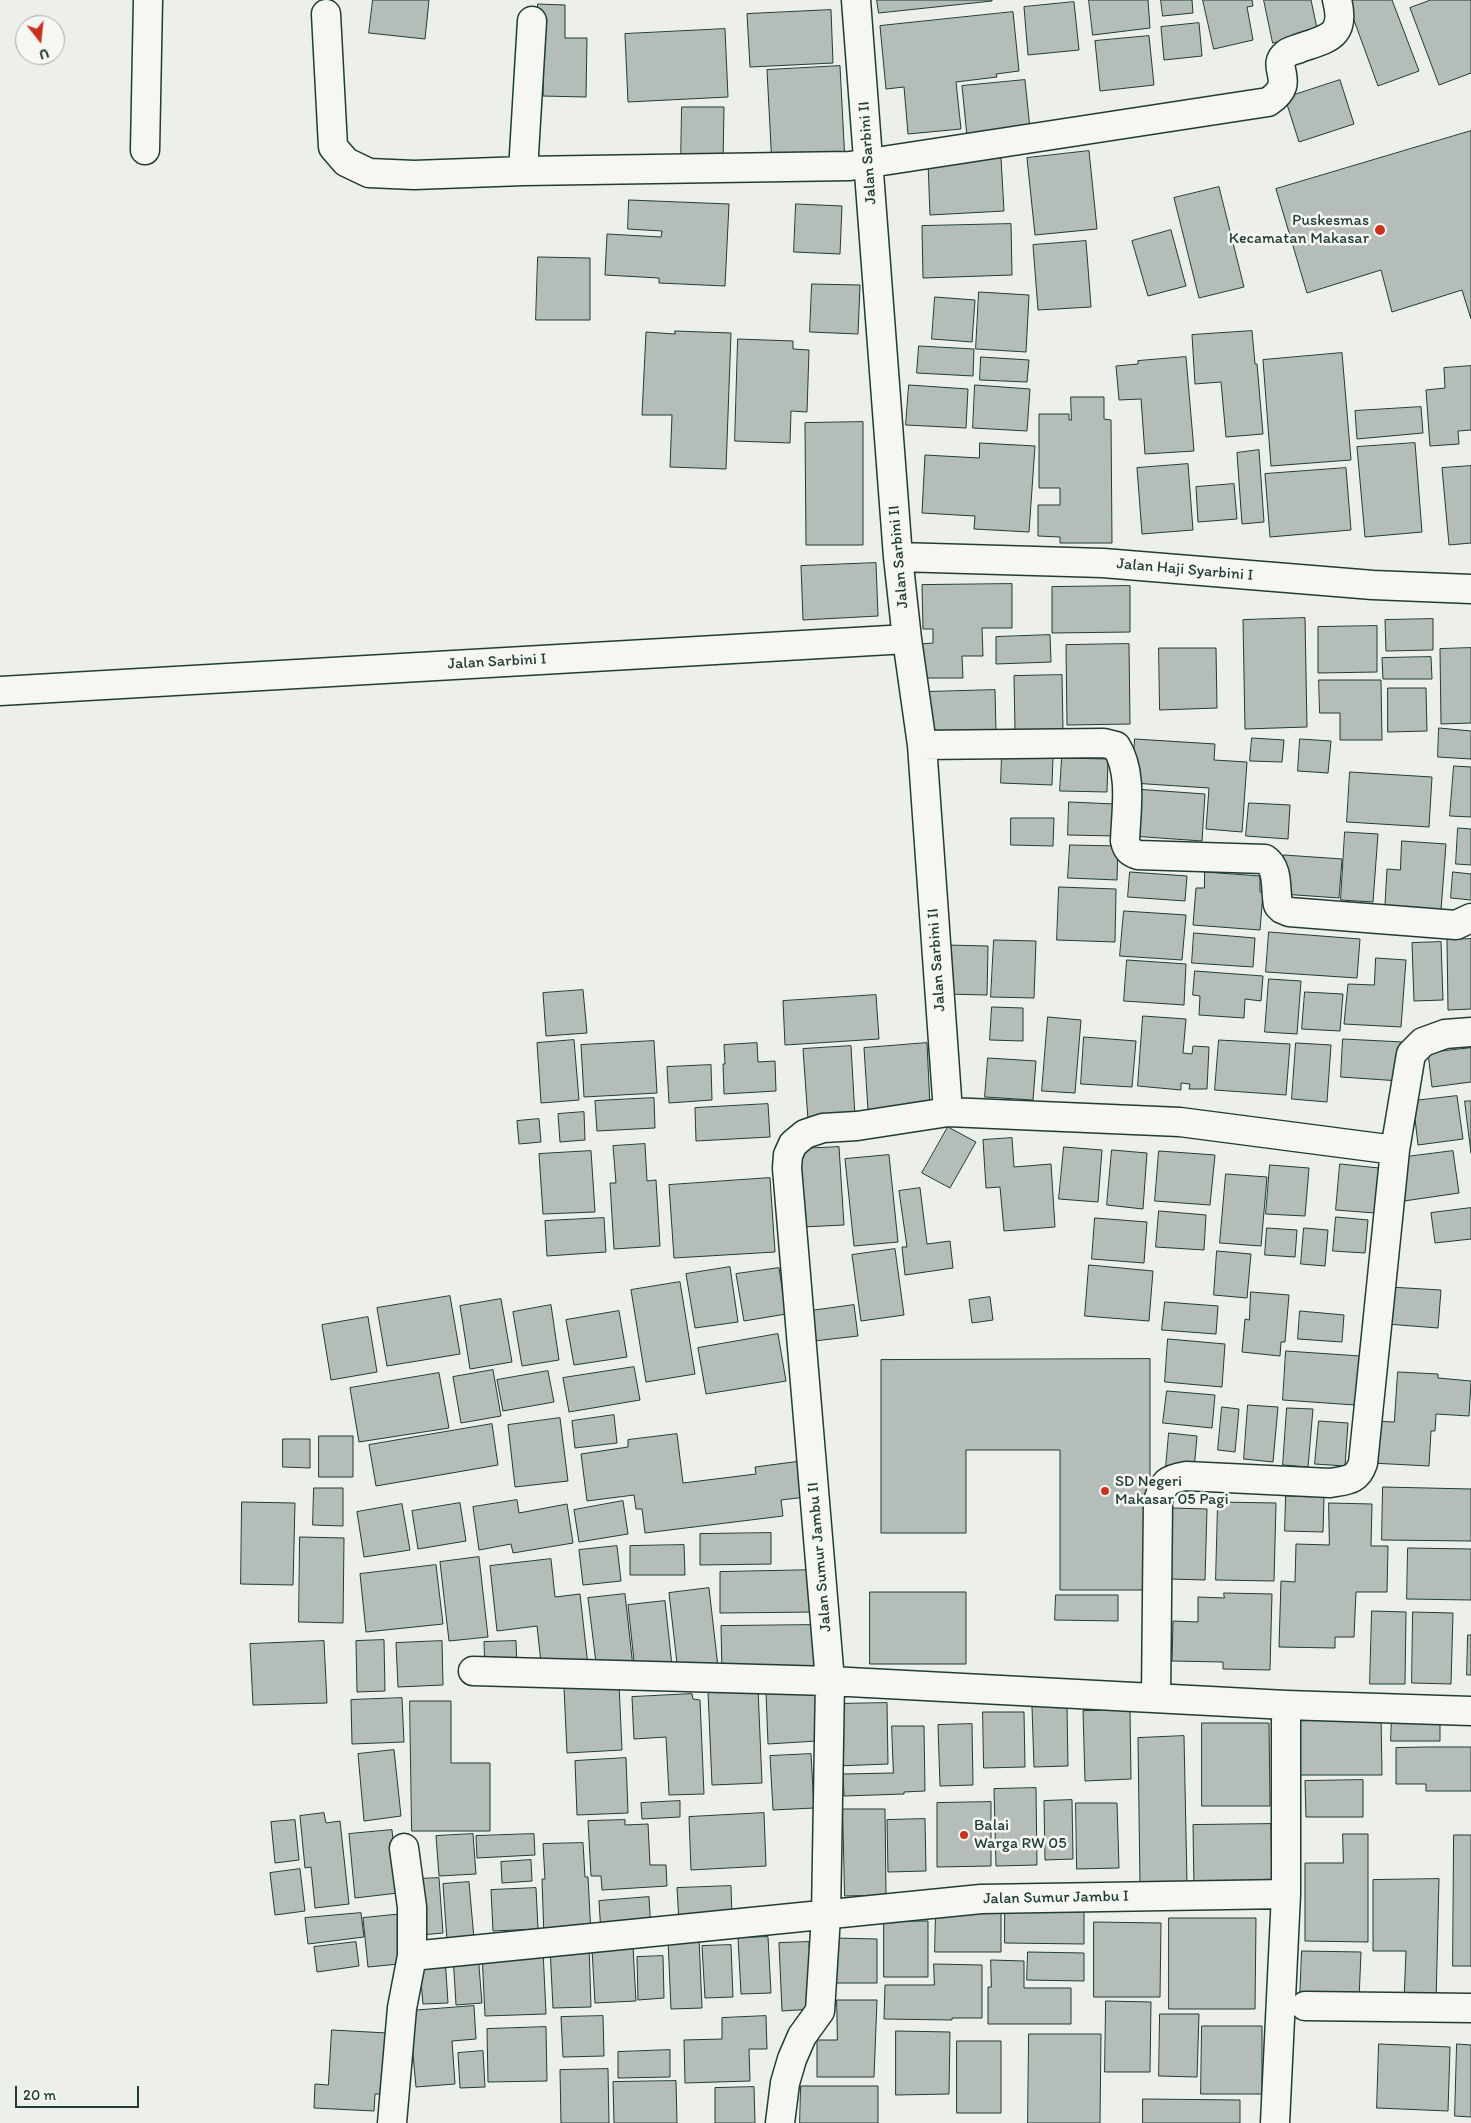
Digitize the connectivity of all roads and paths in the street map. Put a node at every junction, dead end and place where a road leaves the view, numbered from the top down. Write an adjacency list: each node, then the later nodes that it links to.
1 (148, 0): 6 (street)
2 (856, 0): 7 (street, Jalan Sarbini II)
3 (1337, 0): 7 (street)
4 (326, 14): 8 (street)
5 (532, 21): 8 (street)
6 (145, 150)
7 (869, 164): 8 (street); 9 (street, Jalan Sarbini II)
8 (524, 171)
9 (898, 557): 10 (street, Jalan Haji Syarbini I); 11 (street, Jalan Sarbini II)
10 (1471, 590)
11 (907, 639): 12 (street, Jalan Sarbini I); 13 (street, Jalan Sarbini II)
12 (0, 691)
13 (922, 745): 14 (street); 16 (street, Jalan Sarbini II)
14 (1471, 918)
15 (1471, 1032): 17 (street)
16 (948, 1112): 17 (street, Jalan Sumur Jambu II); 19 (street, Jalan Sumur Jambu II)
17 (1395, 1150): 20 (street)
18 (473, 1671): 19 (street)
19 (830, 1682): 20 (street); 25 (street, Jalan Sumur Jambu II)
20 (1156, 1698): 21 (street)
21 (1286, 1705): 22 (street); 24 (street)
22 (1471, 1712)
23 (404, 1848): 26 (street)
24 (1286, 1894): 25 (street, Jalan Sumur Jambu I); 31 (street)
25 (826, 1916): 26 (street, Jalan Sumur Jambu I); 30 (street, Jalan Sumur Jambu II)
26 (412, 1956): 29 (street)
27 (1305, 2006): 28 (street)
28 (1471, 2008)
29 (392, 2123)
30 (780, 2123)
31 (1275, 2123)

